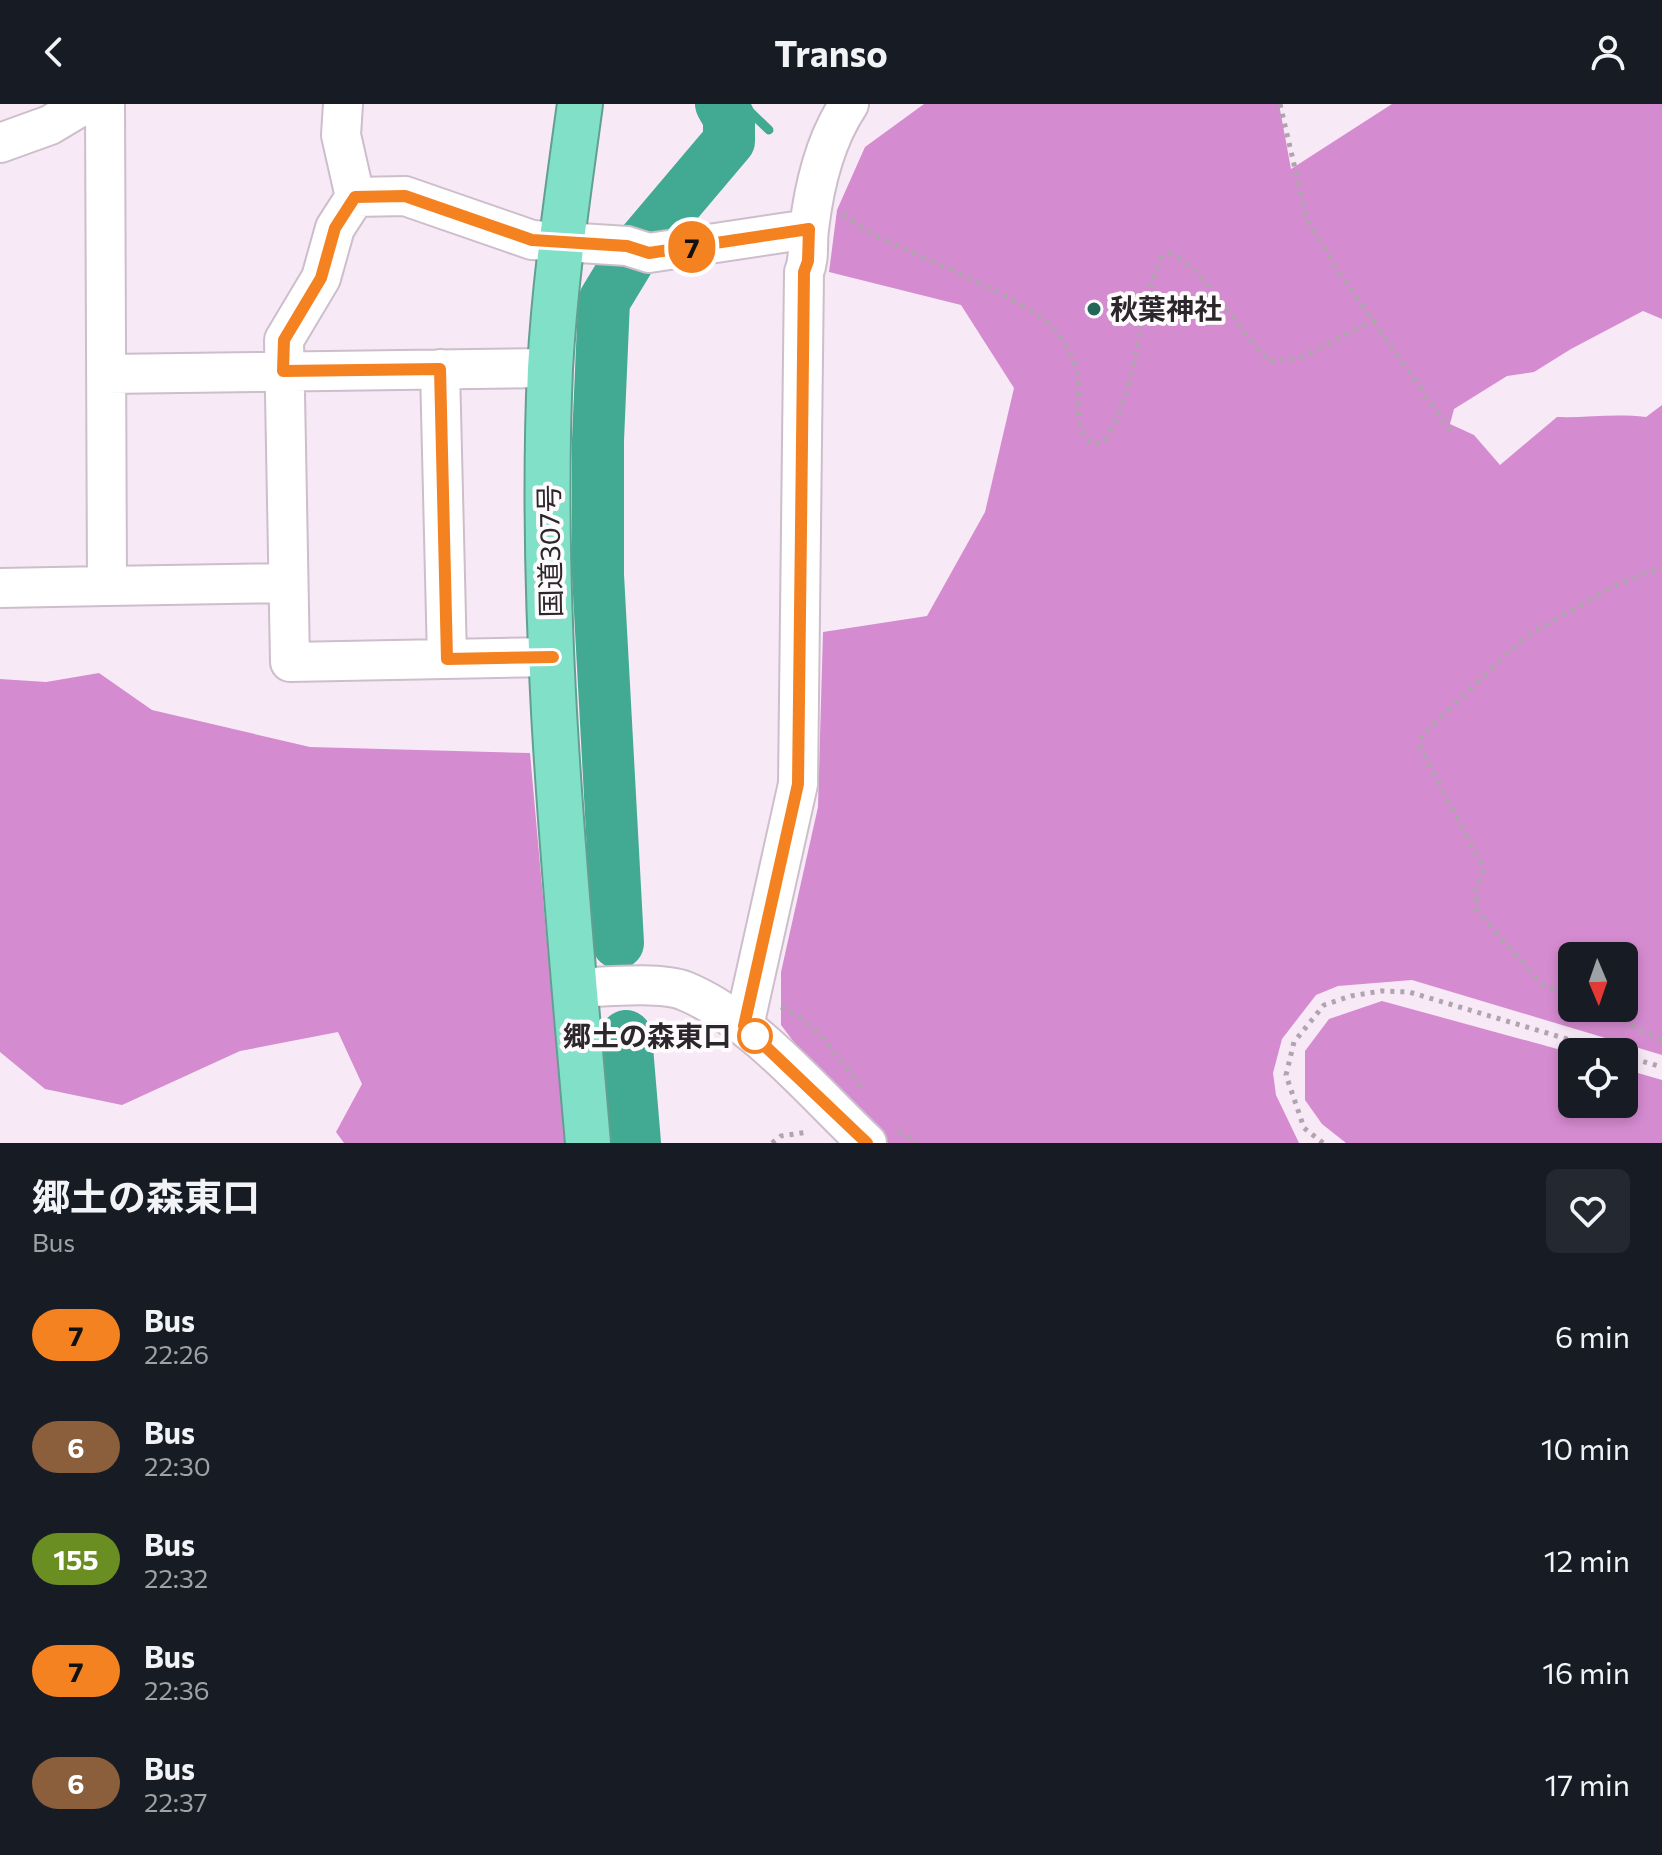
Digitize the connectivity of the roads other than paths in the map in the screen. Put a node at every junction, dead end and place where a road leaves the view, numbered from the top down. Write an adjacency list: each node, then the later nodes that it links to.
1 (85, 104): 6 (street)
2 (105, 104): 13 (street)
3 (343, 104): 7 (street)
4 (580, 104): 9 (highway, 国道307号)
5 (849, 104): 8 (street)
6 (0, 143)
7 (355, 197): 9 (street); 12 (street)
8 (813, 212): 9 (street); 20 (street)
9 (560, 244): 10 (highway, 国道307号)
10 (551, 368): 11 (street); 17 (highway, 国道307号)
11 (440, 369): 12 (street); 18 (street)
12 (283, 371): 13 (street); 14 (street)
13 (107, 374): 15 (street)
14 (288, 583): 15 (street); 18 (street)
15 (107, 586): 16 (street)
16 (0, 588)
17 (553, 657): 18 (street); 19 (highway, 国道307号)
18 (447, 659)
19 (575, 988): 20 (street); 22 (highway, 国道307号)
20 (757, 1015): 21 (street)
21 (882, 1136)
22 (588, 1143)

